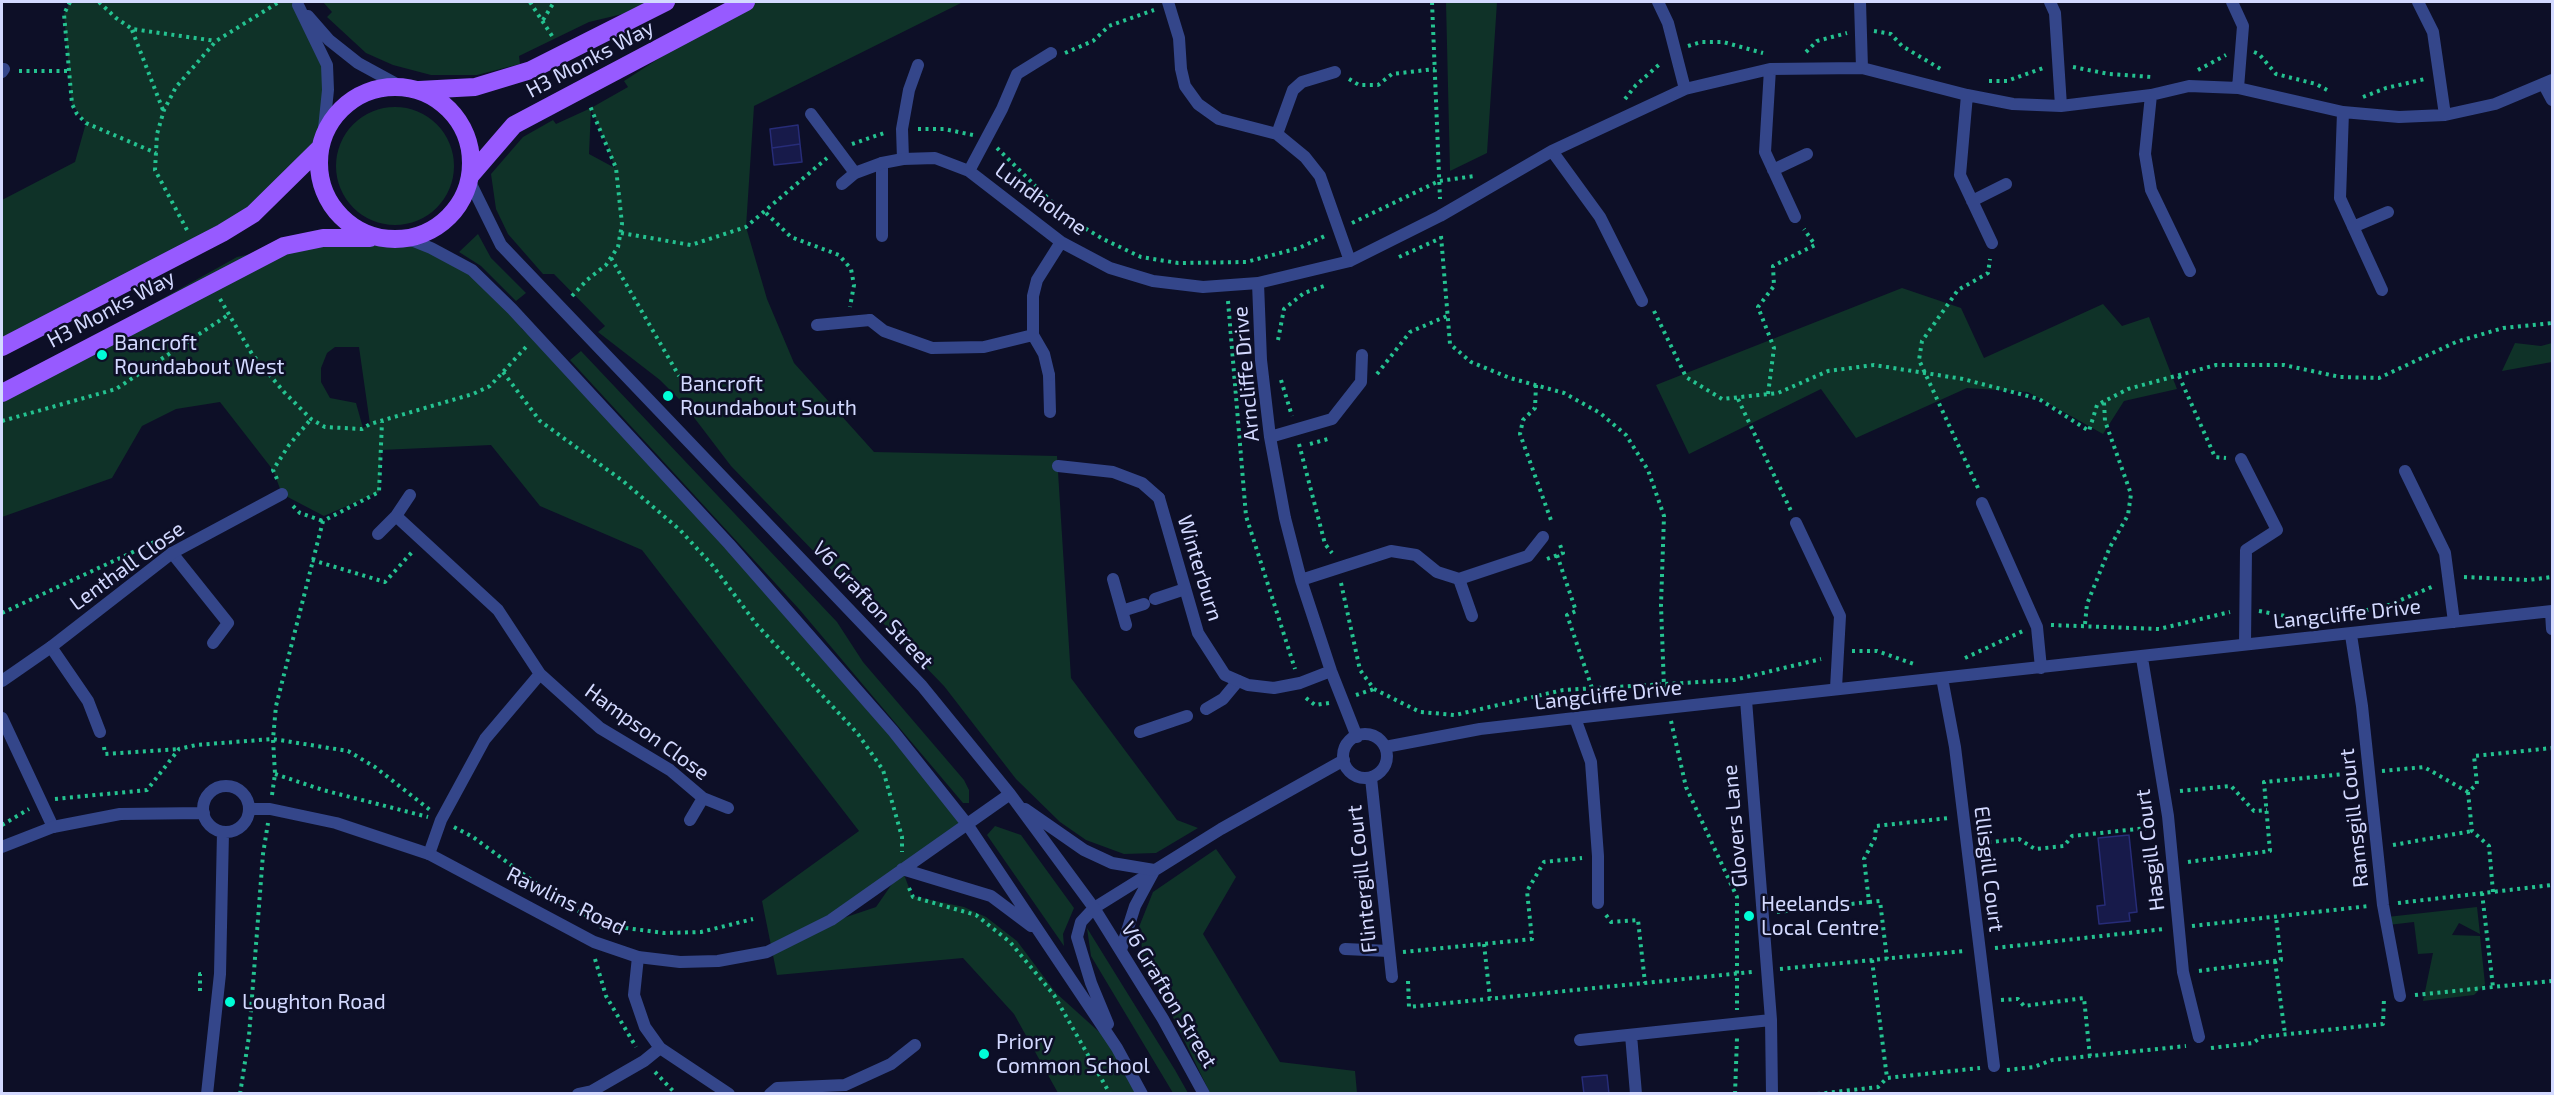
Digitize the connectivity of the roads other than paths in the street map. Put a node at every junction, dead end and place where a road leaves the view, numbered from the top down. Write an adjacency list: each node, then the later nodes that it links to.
1 (666, 2): 16 (main road, H3 Monks Way)
2 (746, 2): 35 (main road, H3 Monks Way)
3 (1658, 2): 18 (street)
4 (1860, 2): 12 (street)
5 (2050, 2): 22 (street)
6 (2232, 2): 17 (street)
7 (2418, 2): 25 (street)
8 (296, 3): 16 (street); 27 (street)
9 (1168, 3): 26 (street)
10 (1051, 53): 33 (street)
11 (918, 65): 30 (street)
12 (1862, 68): 13 (street, Arncliffe Drive); 19 (street, Arncliffe Drive)
13 (1770, 69): 18 (street, Arncliffe Drive); 32 (street)
14 (1335, 72): 26 (street)
15 (2548, 82): 21 (street, Arncliffe Drive); 25 (street, Arncliffe Drive)
16 (410, 88): 27 (main road); 35 (main road)
17 (2238, 88): 20 (street, Arncliffe Drive); 23 (street, Arncliffe Drive)
18 (1684, 89): 28 (street, Arncliffe Drive)
19 (1967, 95): 22 (street, Arncliffe Drive); 38 (street)
20 (2151, 95): 22 (street, Arncliffe Drive); 48 (street)
21 (2553, 100)
22 (2061, 106)
23 (2343, 112): 25 (street, Arncliffe Drive); 41 (street)
24 (811, 114): 34 (street)
25 (2445, 116)
26 (1277, 134): 47 (street)
27 (321, 143): 43 (main road); 54 (main road, H3 Monks Way)
28 (1552, 152): 47 (street, Arncliffe Drive); 51 (street)
29 (1806, 154): 32 (street)
30 (903, 159): 31 (street, Lundholme); 33 (street, Lundholme)
31 (882, 163): 34 (street, Lundholme); 42 (street)
32 (1773, 170): 40 (street)
33 (969, 171): 45 (street, Lundholme)
34 (855, 173): 36 (street, Lundholme)
35 (470, 178): 44 (main road); 104 (street, V6 Grafton Street)
36 (842, 184)
37 (2006, 184): 38 (street)
38 (1972, 201): 46 (street)
39 (2388, 212): 41 (street)
40 (1795, 217)
41 (2354, 227): 50 (street)
42 (882, 236)
43 (381, 238): 44 (main road); 56 (main road, H3 Monks Way)
44 (406, 238): 109 (street)
45 (1060, 242): 49 (street, Lundholme); 53 (street)
46 (1992, 243)
47 (1350, 261): 49 (street, Arncliffe Drive)
48 (2190, 271)
49 (1258, 283): 58 (street, Arncliffe Drive)
50 (2382, 290)
51 (1642, 301)
52 (818, 325): 53 (street)
53 (1033, 335): 57 (street)
54 (2, 347)
55 (1362, 355): 58 (street)
56 (2, 393)
57 (1050, 412)
58 (1270, 436): 72 (street, Arncliffe Drive)
59 (2241, 459): 82 (street, Langcliffe Drive)
60 (1058, 466): 73 (street, Winterburn)
61 (2405, 471): 77 (street, Langcliffe Drive)
62 (282, 494): 69 (street, Lenthall Close)
63 (410, 495): 65 (street)
64 (1982, 503): 85 (street)
65 (396, 516): 67 (street); 87 (street, Hampson Close)
66 (1796, 523): 91 (street)
67 (378, 534)
68 (1543, 537): 71 (street)
69 (172, 553): 81 (street); 83 (street, Lenthall Close)
70 (1113, 579): 74 (street)
71 (1460, 579): 72 (street); 76 (street)
72 (1301, 580): 86 (street, Arncliffe Drive)
73 (1185, 589): 74 (street); 90 (street, Winterburn)
74 (1122, 611): 78 (street)
75 (2552, 611): 77 (street, Langcliffe Drive); 79 (street)
76 (1472, 616)
77 (2454, 622): 80 (street, Langcliffe Drive)
78 (1126, 625)
79 (2553, 629)
80 (2351, 635): 82 (street, Langcliffe Drive); 124 (street, Ramsgill Court)
81 (213, 643)
82 (2245, 644): 84 (street, Langcliffe Drive)
83 (51, 647): 89 (street, Lenthall Close); 97 (street)
84 (2142, 658): 85 (street, Langcliffe Drive); 127 (street, Hasgill Court)
85 (2041, 668): 88 (street, Langcliffe Drive)
86 (1331, 671): 90 (street, Winterburn); 99 (street, Arncliffe Drive)
87 (540, 674): 103 (street, Hampson Close); 113 (street)
88 (1942, 678): 91 (street, Langcliffe Drive); 132 (street, Ellisgill Court)
89 (2, 681)
90 (1238, 681): 93 (street)
91 (1836, 688): 92 (street, Langcliffe Drive)
92 (1746, 700): 96 (street, Langcliffe Drive); 125 (street, Glovers Lane)
93 (1206, 709)
94 (1187, 716): 98 (street)
95 (2, 718): 110 (street)
96 (1575, 718): 100 (street, Langcliffe Drive); 116 (street)
97 (100, 732)
98 (1140, 732)
99 (1357, 736): 100 (street); 101 (street)
100 (1385, 747): 102 (street)
101 (1344, 760): 102 (street); 115 (street)
102 (1371, 778): 121 (street, Flintergill Court)
103 (703, 798): 105 (street, Hampson Close); 108 (street, Hampson Close)
104 (1013, 798): 109 (street, Rawlins Road); 115 (street); 117 (street, V6 Grafton Street)
105 (728, 808)
106 (249, 809): 107 (street); 111 (street); 113 (street, Rawlins Road)
107 (204, 813): 110 (street); 111 (street)
108 (690, 820)
109 (967, 824): 114 (street, Rawlins Road); 118 (street)
110 (53, 827): 112 (street)
111 (223, 832): 133 (street)
112 (2, 847)
113 (429, 854): 122 (street, Rawlins Road)
114 (902, 869): 118 (street); 122 (street, Rawlins Road)
115 (1155, 870): 117 (street); 120 (street)
116 (1598, 903)
117 (1094, 908): 120 (street, V6 Grafton Street); 131 (street)
118 (1040, 932): 131 (street)
119 (1345, 949): 121 (street)
120 (1120, 950): 138 (street, V6 Grafton Street)
121 (1389, 952): 123 (street, Flintergill Court)
122 (638, 957): 130 (street)
123 (1392, 977)
124 (2400, 996)
125 (1771, 1020): 126 (street); 140 (street, Glovers Lane)
126 (1631, 1035): 128 (street); 139 (street)
127 (2199, 1037)
128 (1580, 1040)
129 (915, 1045): 136 (street)
130 (660, 1048): 134 (street); 135 (street)
131 (1117, 1048): 137 (street)
132 (1994, 1066)
133 (207, 1094)
134 (578, 1094)
135 (729, 1094)
136 (770, 1094)
137 (1142, 1094)
138 (1204, 1094)
139 (1636, 1094)
140 (1772, 1094)

